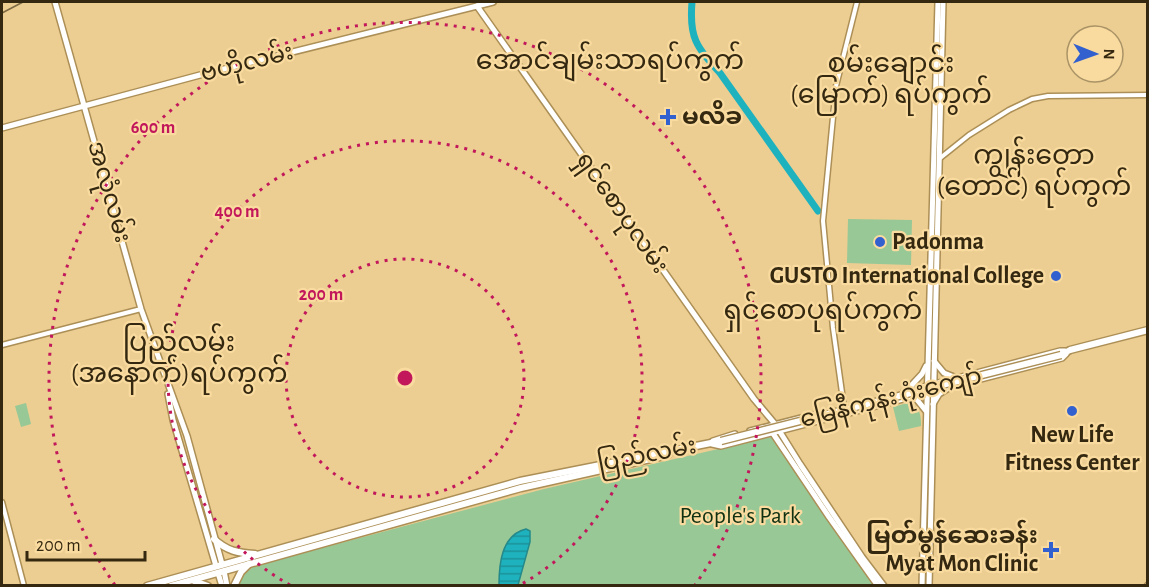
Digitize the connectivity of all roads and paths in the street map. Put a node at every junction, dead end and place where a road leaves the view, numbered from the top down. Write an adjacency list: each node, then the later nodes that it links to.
1 (55, 2): 9 (main road, အလုံလမ်း)
2 (493, 2): 3 (main road, ဗဟိုလမ်း); 7 (main road, ဗဟိုလမ်း)
3 (500, 2)
4 (857, 2): 26 (street)
5 (938, 2): 10 (main road)
6 (943, 2): 10 (main road)
7 (477, 6): 9 (main road, ဗဟိုလမ်း); 28 (main road, ရှင်စောပုလမ်း)
8 (1148, 95): 12 (street)
9 (85, 106): 11 (main road, ဗဟိုလမ်း); 13 (main road, အလုံလမ်း)
10 (937, 120): 12 (main road)
11 (2, 128)
12 (935, 160): 17 (main road)
13 (141, 309): 15 (street); 19 (main road, အလုံလမ်း)
14 (1148, 332): 16 (highway, ပြည်လမ်း)
15 (2, 345)
16 (1064, 353): 18 (main road, ပြည်လမ်း); 21 (main road, ပြည်လမ်း); 30 (highway, မြေနီကုန်း ဂုံးကျော်, bridge)
17 (931, 360): 18 (main road); 20 (main road); 22 (main road)
18 (956, 378): 20 (main road, ပြည်လမ်း)
19 (165, 381): 33 (main road, အလုံလမ်း); 36 (main road, အလုံလမ်း)
20 (930, 384): 22 (main road, ပြည်လမ်း); 23 (main road)
21 (951, 387): 23 (main road, ပြည်လမ်း); 25 (main road)
22 (906, 391): 26 (main road, ပြည်လမ်း)
23 (930, 392): 24 (main road, ပြည်လမ်း); 25 (main road); 27 (main road)
24 (914, 396): 27 (main road); 29 (main road, ပြည်လမ်း)
25 (933, 405): 31 (main road)
26 (844, 407): 28 (main road, ပြည်လမ်း)
27 (926, 411): 31 (main road)
28 (772, 423): 29 (main road); 30 (main road, ပြည်လမ်း)
29 (776, 432): 30 (main road, ပြည်လမ်း); 45 (main road); 46 (main road)
30 (711, 444): 34 (highway, ပြည်လမ်း); 35 (highway, ပြည်လမ်း)
31 (928, 465): 47 (main road); 48 (main road)
32 (2, 502): 38 (street)
33 (214, 539): 34 (highway); 36 (main road, အလုံလမ်း)
34 (262, 554): 36 (highway, ပြည်လမ်း)
35 (251, 563): 36 (highway, ပြည်လမ်း); 44 (highway)
36 (220, 569): 37 (highway, ပြည်လမ်း); 39 (highway, ပြည်လမ်း); 42 (main road, အလုံလမ်း); 43 (main road, အလုံလမ်း)
37 (190, 580): 40 (highway, ပြည်လမ်း); 41 (highway)
38 (24, 585)
39 (147, 585)
40 (171, 585)
41 (208, 585)
42 (222, 585)
43 (228, 585)
44 (234, 585)
45 (879, 585)
46 (884, 585)
47 (922, 585)
48 (929, 585)

